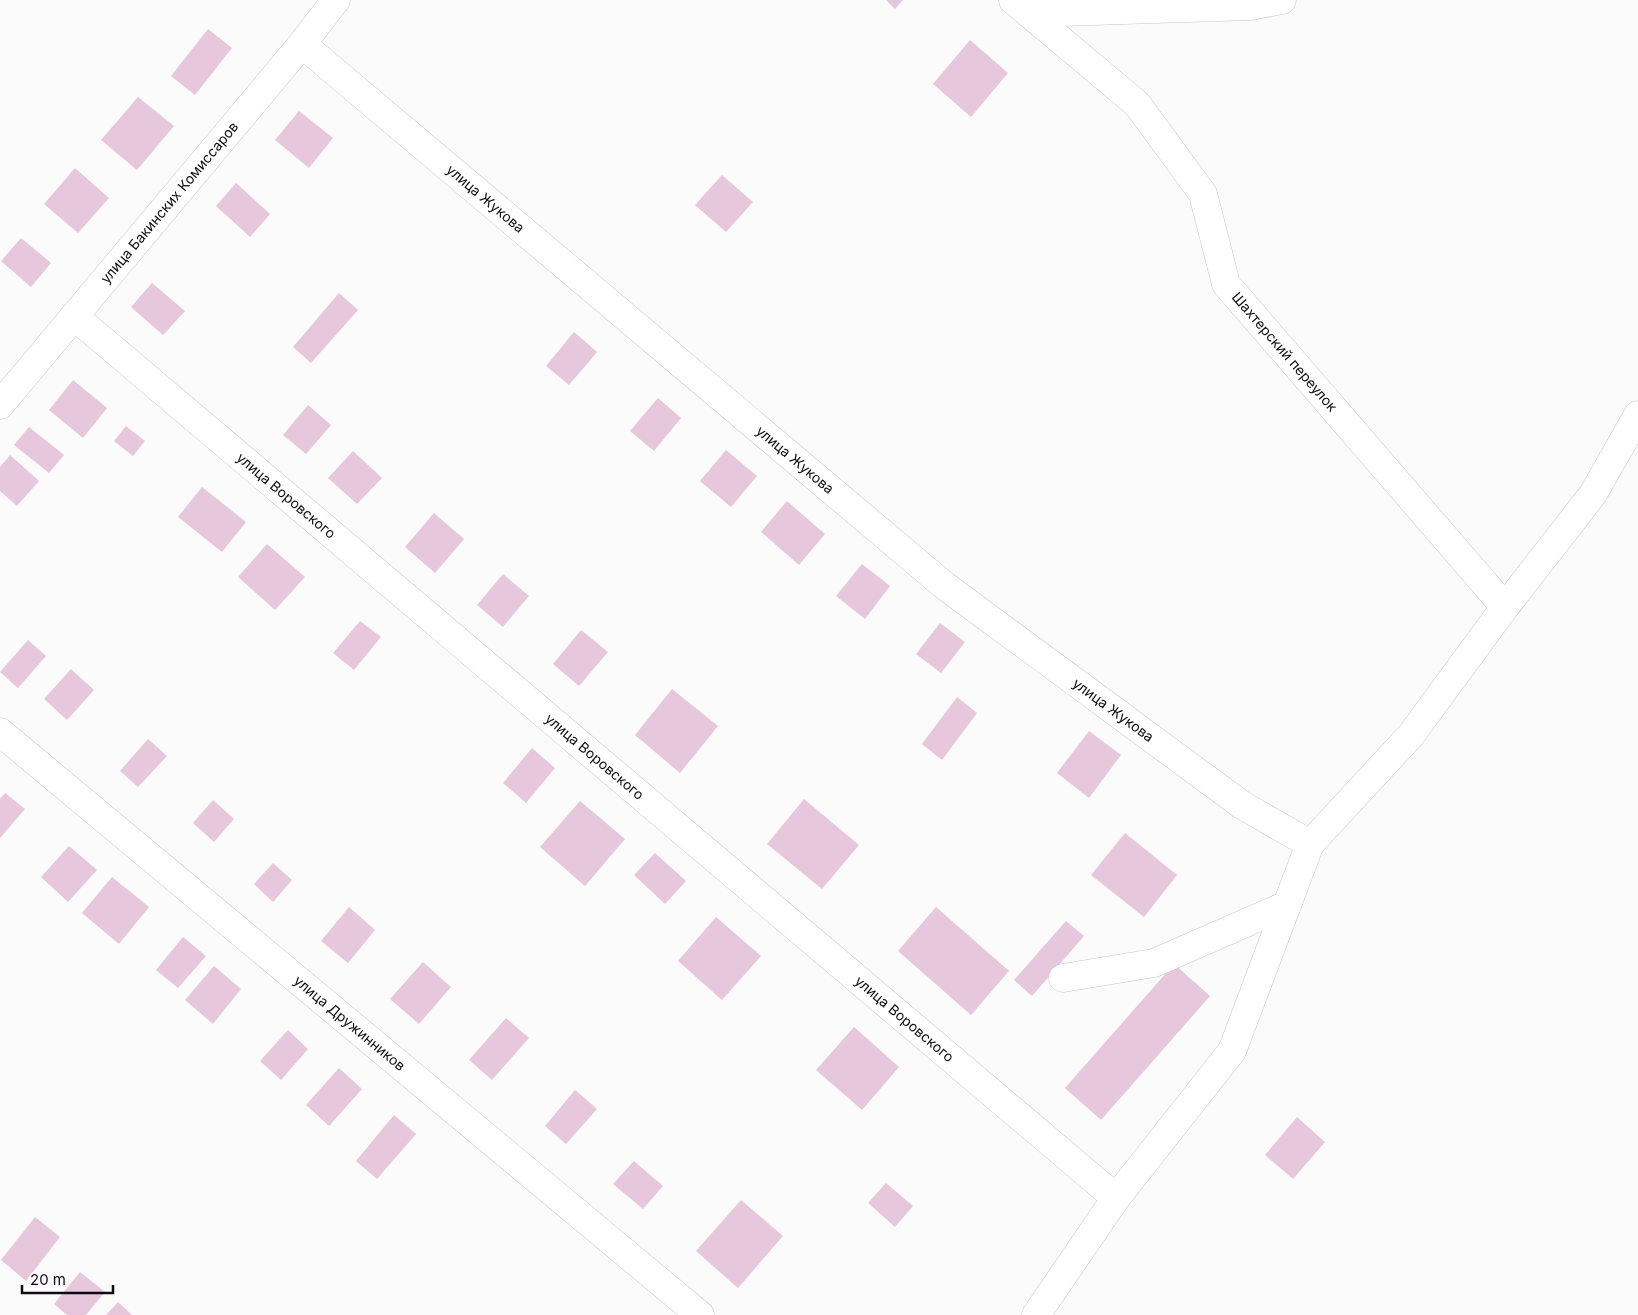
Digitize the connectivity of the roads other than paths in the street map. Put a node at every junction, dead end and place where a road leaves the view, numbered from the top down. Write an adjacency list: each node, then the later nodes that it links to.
1 (336, 0): 4 (street, улица Бакинских Комиссаров)
2 (1282, 0): 3 (street)
3 (1021, 6): 8 (street, Шахтерский переулок)
4 (302, 44): 5 (street, улица Бакинских Комиссаров); 10 (street, улица Жукова)
5 (74, 316): 6 (street, улица Бакинских Комиссаров); 13 (street, улица Воровского)
6 (0, 405)
7 (1638, 414): 8 (street)
8 (1505, 607): 10 (street)
9 (0, 732): 14 (street, улица Дружинников)
10 (1310, 844): 11 (street)
11 (1287, 905): 12 (street); 13 (street)
12 (1064, 978)
13 (1116, 1198): 15 (street)
14 (700, 1315)
15 (1036, 1315)

